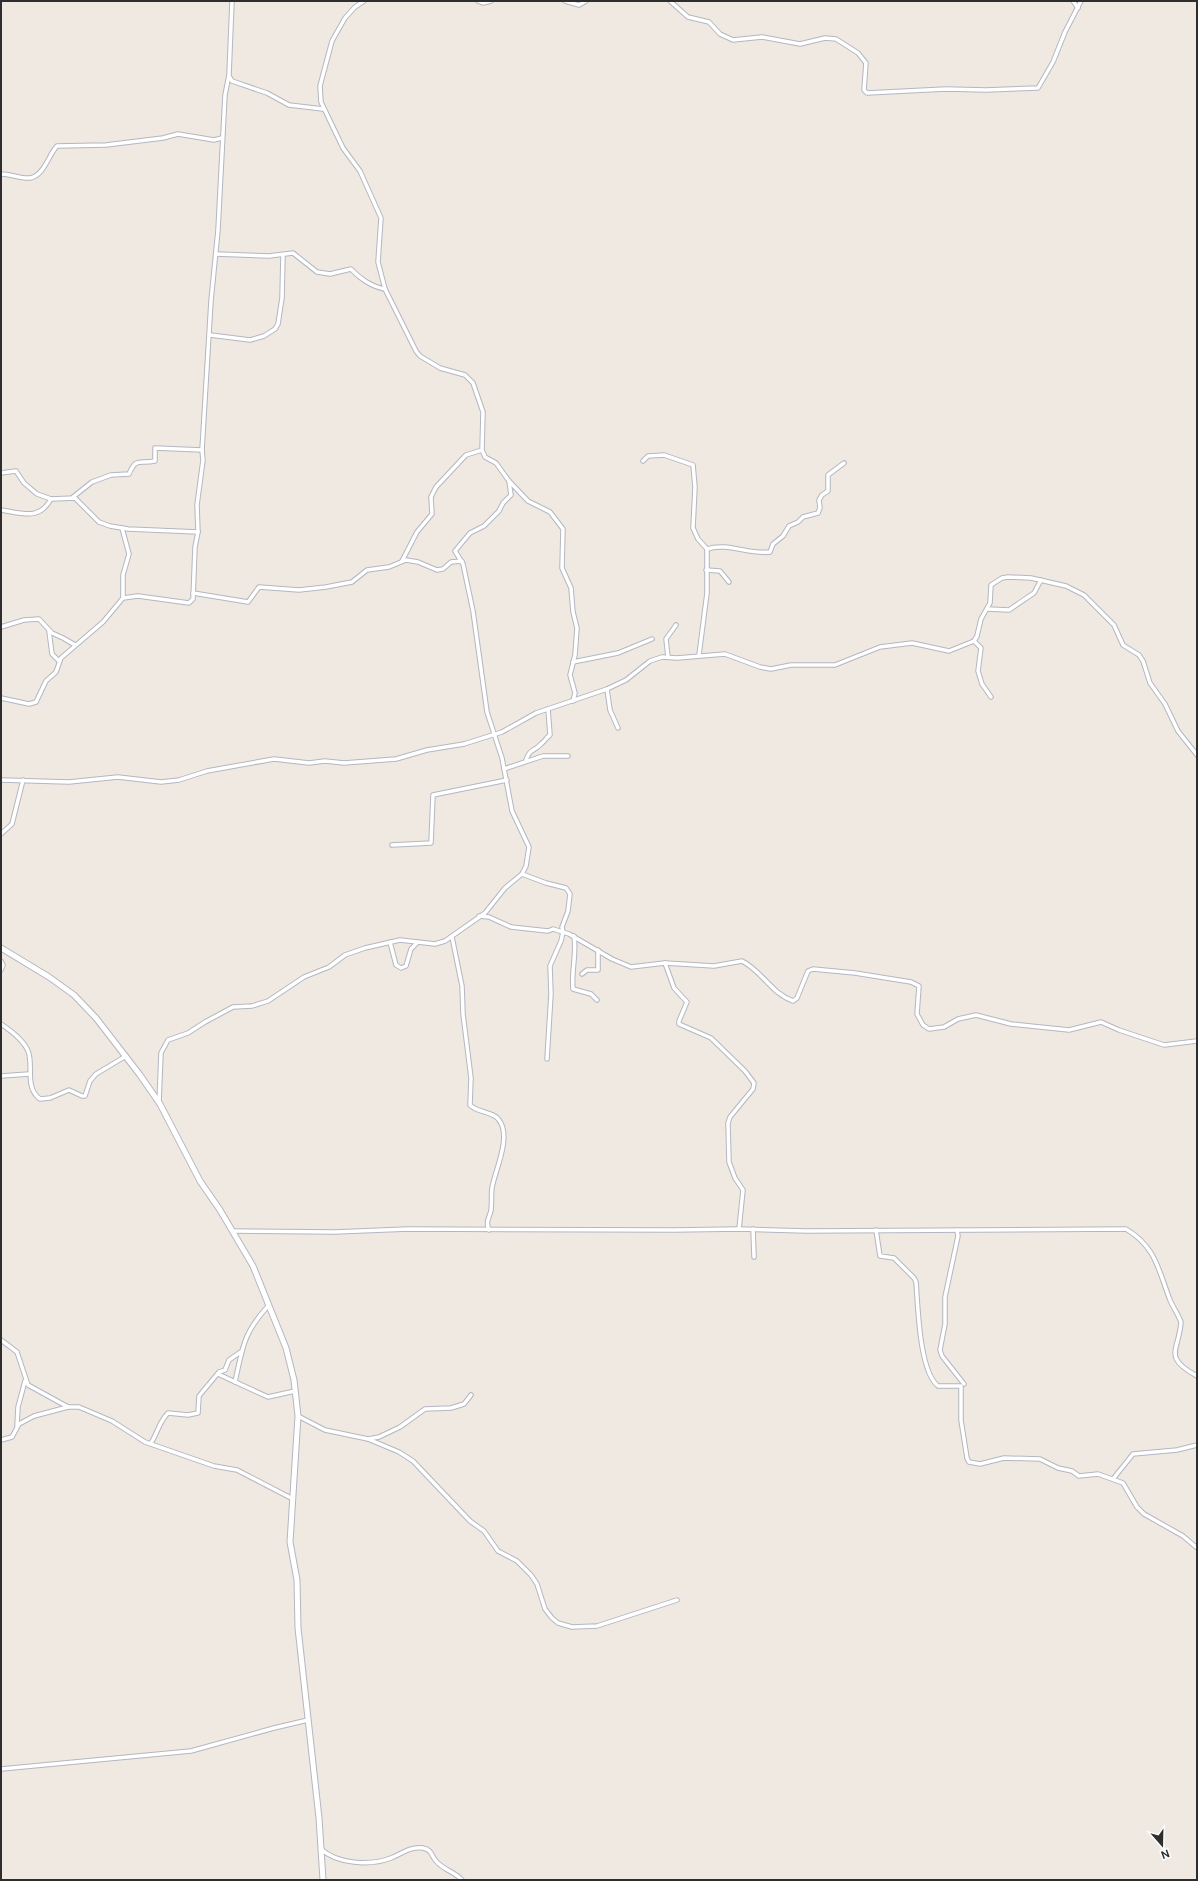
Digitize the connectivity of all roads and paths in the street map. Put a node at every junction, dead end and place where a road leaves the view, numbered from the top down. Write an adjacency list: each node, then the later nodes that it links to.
1 (232, 1): 11 (street)
2 (364, 1): 14 (street)
3 (478, 1): 4 (street)
4 (491, 1)
5 (565, 1): 6 (street)
6 (586, 1)
7 (670, 1): 10 (street)
8 (1073, 1): 10 (street)
9 (1081, 1): 10 (street)
10 (1078, 8)
11 (229, 75): 12 (street); 13 (street)
12 (232, 81): 13 (street); 14 (street)
13 (227, 84): 15 (street)
14 (323, 109): 19 (street)
15 (222, 138): 16 (street); 17 (street)
16 (1, 174)
17 (216, 254): 18 (street); 20 (street)
18 (283, 255): 19 (street); 20 (street)
19 (385, 289): 22 (street)
20 (210, 335): 21 (street)
21 (202, 450): 27 (street); 31 (street)
22 (482, 450): 26 (street); 33 (street)
23 (643, 461): 32 (street)
24 (844, 463): 32 (street)
25 (1, 473): 28 (street)
26 (509, 481): 34 (street); 50 (street)
27 (73, 497): 28 (street); 30 (street)
28 (51, 499): 29 (street)
29 (1, 510)
30 (122, 528): 31 (street); 39 (street)
31 (198, 532): 38 (street)
32 (707, 548): 35 (street)
33 (402, 561): 34 (street); 38 (street)
34 (462, 561): 57 (street)
35 (706, 570): 37 (street); 47 (street)
36 (1041, 580): 40 (street); 40 (street); 58 (street)
37 (728, 582)
38 (193, 593): 39 (street)
39 (124, 598): 46 (street)
40 (987, 610): 45 (street)
41 (676, 625): 48 (street)
42 (1, 627): 43 (street)
43 (49, 631): 46 (street); 49 (street)
44 (652, 640): 50 (street)
45 (974, 641): 47 (street); 52 (street)
46 (75, 645): 49 (street)
47 (699, 655): 48 (street)
48 (668, 657): 51 (street)
49 (59, 661): 53 (street)
50 (573, 662): 54 (street)
51 (607, 689): 54 (street); 56 (street)
52 (990, 697)
53 (1, 698)
54 (573, 701): 55 (street)
55 (548, 708): 57 (street); 60 (street)
56 (618, 728)
57 (494, 735): 61 (street); 63 (street)
58 (1197, 755)
59 (568, 756): 60 (street)
60 (526, 760): 61 (street)
61 (504, 769): 64 (street)
62 (1, 780): 63 (street)
63 (22, 780): 65 (street)
64 (507, 780): 66 (street); 67 (street)
65 (1, 834)
66 (392, 846)
67 (522, 874): 68 (street); 69 (street)
68 (479, 916): 69 (street); 71 (street)
69 (563, 932): 70 (street); 84 (street)
70 (574, 936): 75 (street); 80 (street)
71 (452, 937): 73 (street); 91 (street)
72 (390, 942): 73 (street); 73 (street); 87 (street)
73 (418, 942)
74 (1, 948): 83 (street)
75 (598, 950): 77 (street); 79 (street)
76 (1, 961): 78 (street)
77 (665, 963): 82 (street); 88 (street)
78 (1, 970)
79 (582, 974)
80 (597, 1000)
81 (1, 1024): 85 (street)
82 (1197, 1041)
83 (126, 1056): 85 (street); 87 (street)
84 (547, 1059)
85 (29, 1074): 86 (street)
86 (1, 1076)
87 (160, 1104): 90 (street)
88 (739, 1229): 89 (street); 91 (street)
89 (753, 1229): 92 (street); 94 (street)
90 (233, 1230): 91 (street); 95 (street)
91 (489, 1230)
92 (876, 1230): 93 (street); 114 (street)
93 (957, 1230): 99 (street); 102 (street)
94 (754, 1258)
95 (268, 1306): 97 (street); 103 (street)
96 (1, 1340): 100 (street)
97 (242, 1351): 98 (street); 101 (street)
98 (218, 1374): 101 (street); 112 (street)
99 (1197, 1376)
100 (25, 1381): 105 (street); 109 (street)
101 (235, 1382): 103 (street)
102 (964, 1384)
103 (295, 1391): 106 (street)
104 (471, 1394): 110 (street)
105 (68, 1407): 109 (street); 112 (street)
106 (298, 1416): 107 (street); 108 (street)
107 (307, 1420): 108 (street); 110 (street)
108 (298, 1423): 115 (street)
109 (18, 1426): 111 (street)
110 (368, 1439): 117 (street)
111 (1, 1440)
112 (151, 1443): 115 (street)
113 (1197, 1445): 114 (street)
114 (1113, 1478): 116 (street)
115 (293, 1498): 118 (street)
116 (1197, 1548)
117 (677, 1600)
118 (308, 1720): 119 (street); 120 (street)
119 (1, 1769)
120 (320, 1848): 121 (street); 122 (street)
121 (323, 1880)
122 (462, 1880)

